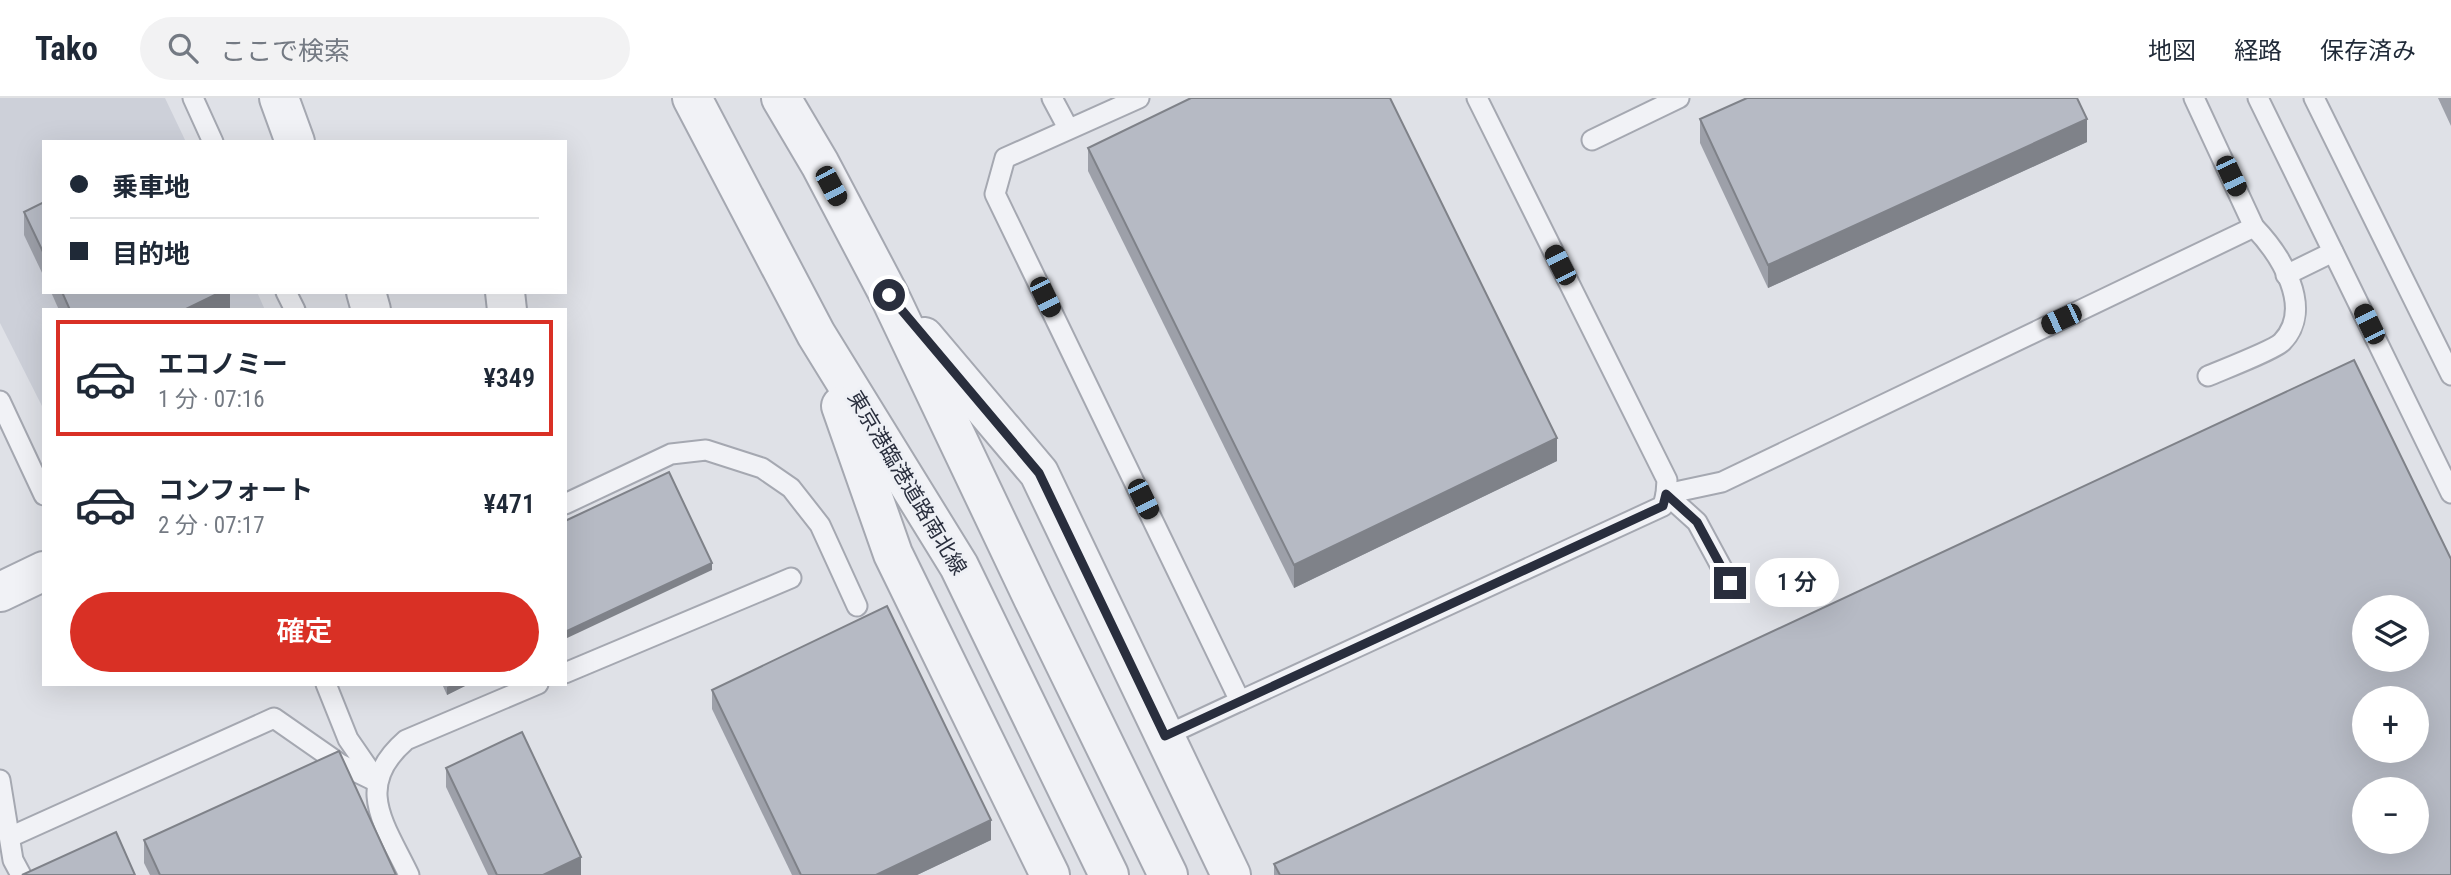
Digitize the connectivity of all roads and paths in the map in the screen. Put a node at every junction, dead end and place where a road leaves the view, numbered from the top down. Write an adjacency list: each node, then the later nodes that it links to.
1 (192, 98): 13 (lane)
2 (279, 98): 14 (street)
3 (692, 98): 20 (street, 東京港臨港道路南北線)
4 (781, 98): 19 (street)
5 (1052, 98): 12 (lane)
6 (1139, 98): 12 (lane)
7 (1477, 98): 25 (lane)
8 (1679, 98): 15 (lane)
9 (2194, 98): 16 (lane)
10 (2258, 98): 17 (lane)
11 (2315, 98): 21 (lane)
12 (1068, 128): 36 (lane)
13 (212, 140)
14 (294, 140)
15 (1592, 140)
16 (2254, 226): 18 (lane); 25 (lane)
17 (2333, 252): 18 (lane); 26 (lane)
18 (2286, 275): 22 (lane)
19 (889, 295): 37 (street); 45 (street)
20 (816, 334): 43 (street); 44 (street, 東京港臨港道路南北線)
21 (2451, 375)
22 (2208, 376)
23 (0, 401): 24 (lane)
24 (42, 491)
25 (1666, 494): 30 (lane); 36 (lane)
26 (2451, 494)
27 (567, 503): 32 (lane)
28 (42, 572): 31 (street)
29 (791, 578): 33 (lane)
30 (1730, 583)
31 (0, 592)
32 (857, 606)
33 (567, 672)
34 (327, 686): 39 (lane)
35 (533, 686): 39 (lane)
36 (1240, 701): 37 (lane)
37 (1165, 736): 46 (street)
38 (0, 780): 40 (lane)
39 (377, 782): 40 (lane); 42 (lane)
40 (10, 837): 41 (lane)
41 (12, 870)
42 (409, 875)
43 (1049, 875)
44 (1109, 875)
45 (1168, 875)
46 (1231, 875)

